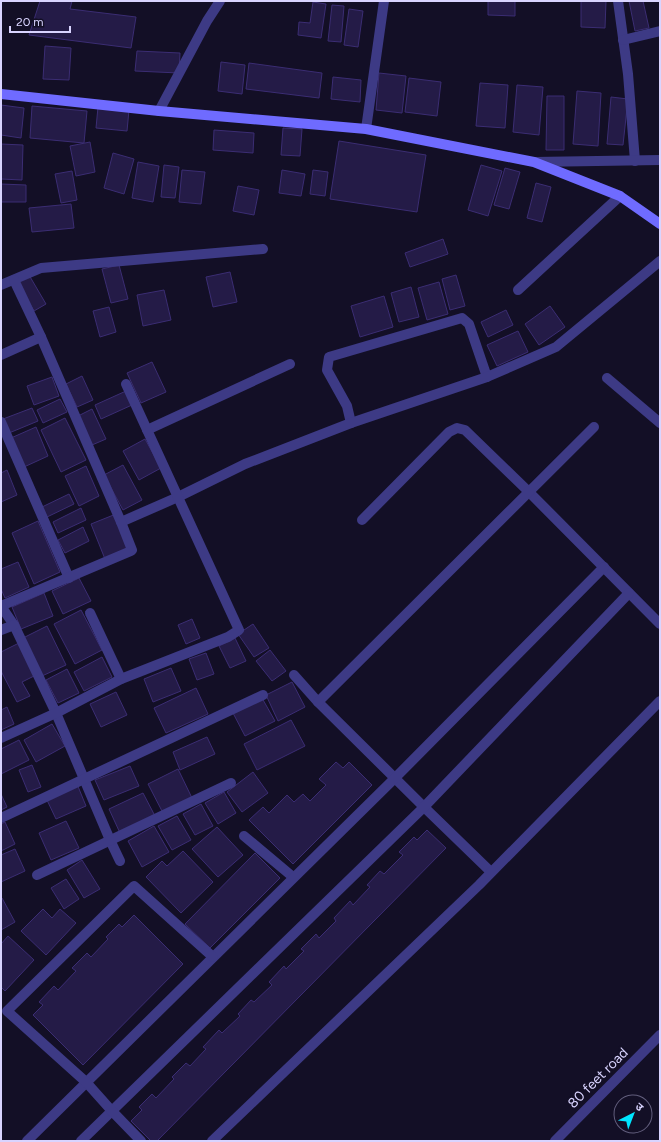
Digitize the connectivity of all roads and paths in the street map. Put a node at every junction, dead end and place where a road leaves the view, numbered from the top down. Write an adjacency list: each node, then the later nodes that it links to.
1 (220, 1): 7 (street)
2 (384, 1): 8 (street)
3 (618, 1): 5 (street)
4 (660, 31): 5 (street)
5 (623, 40): 10 (street)
6 (1, 94): 7 (street)
7 (159, 111): 8 (street)
8 (366, 129): 11 (street)
9 (660, 160): 10 (street)
10 (635, 161): 11 (street)
11 (534, 162): 12 (street)
12 (620, 196): 13 (street); 18 (street)
13 (660, 224)
14 (263, 249): 16 (street)
15 (660, 262): 22 (street)
16 (14, 280): 17 (street); 19 (street)
17 (1, 285)
18 (518, 290)
19 (41, 337): 20 (street); 33 (street)
20 (1, 355)
21 (290, 364): 29 (street)
22 (487, 377): 26 (street); 26 (street)
23 (608, 378): 27 (street)
24 (126, 384): 29 (street)
25 (1, 422): 35 (street)
26 (351, 423): 31 (street)
27 (660, 423)
28 (594, 426): 30 (street)
29 (148, 430): 31 (street)
30 (529, 492): 32 (street); 34 (street); 46 (street)
31 (178, 497): 33 (street); 43 (street)
32 (362, 520)
33 (121, 522): 35 (street)
34 (604, 567): 36 (street); 49 (street)
35 (69, 578): 37 (street)
36 (629, 593): 39 (street); 52 (street)
37 (1, 606): 40 (street)
38 (90, 613): 43 (street)
39 (660, 624)
40 (14, 625): 41 (street); 47 (street)
41 (1, 630)
42 (294, 675): 46 (street)
43 (121, 679): 47 (street)
44 (262, 695): 50 (street)
45 (660, 701): 57 (street)
46 (318, 702): 49 (street)
47 (56, 713): 48 (street); 50 (street)
48 (1, 738)
49 (395, 778): 52 (street); 59 (street)
50 (85, 779): 53 (street); 55 (street)
51 (231, 783): 55 (street)
52 (424, 807): 57 (street); 63 (street)
53 (1, 818)
54 (244, 836): 59 (street)
55 (110, 840): 56 (street); 58 (street)
56 (120, 861)
57 (491, 872): 67 (street)
58 (37, 875)
59 (294, 878): 60 (street)
60 (213, 957): 62 (street); 62 (street)
61 (660, 1034): 68 (street, 80 feet road)
62 (86, 1082): 63 (street); 64 (street)
63 (111, 1110): 65 (street); 66 (street)
64 (27, 1141)
65 (81, 1141)
66 (141, 1141)
67 (212, 1141)
68 (555, 1141)

